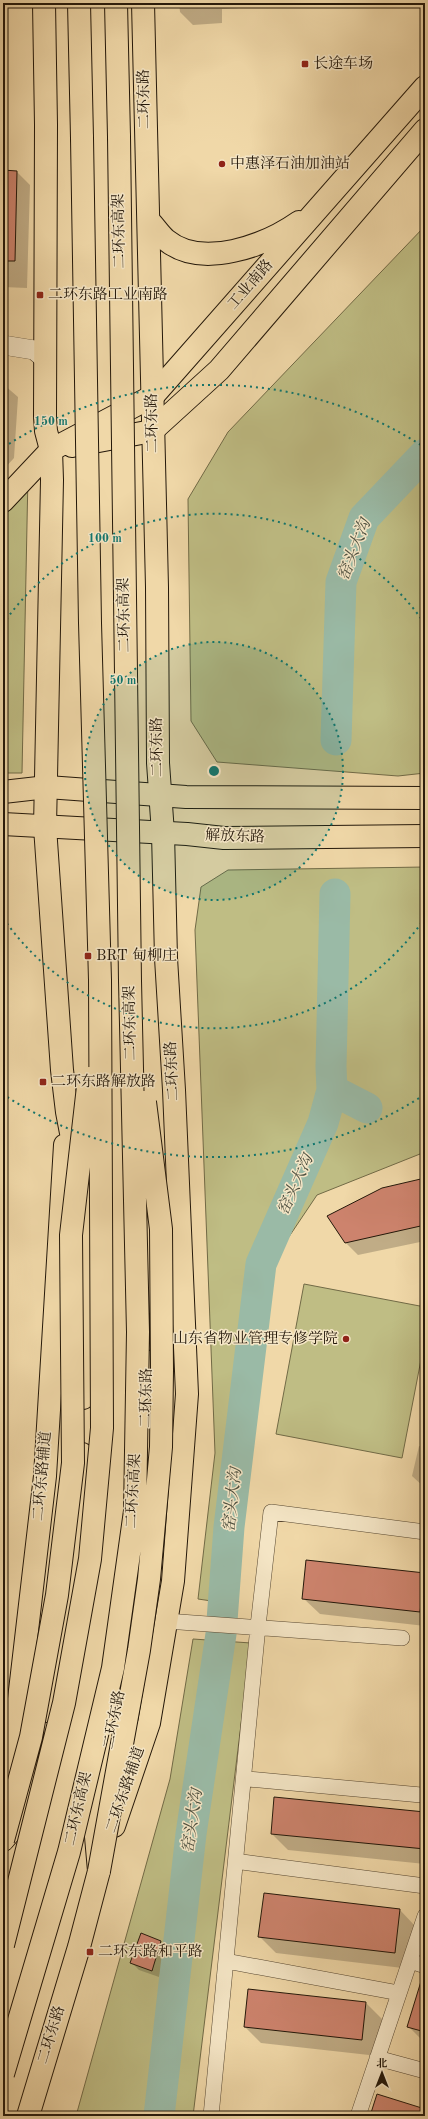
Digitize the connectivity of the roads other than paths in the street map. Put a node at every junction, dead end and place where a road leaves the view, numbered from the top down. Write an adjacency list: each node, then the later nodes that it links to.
1 (44, 3): 10 (main road)
2 (79, 3): 23 (main road, 二环东高架, bridge)
3 (116, 3): 24 (main road, 二环东高架, bridge)
4 (143, 3): 8 (main road, 二环东路)
5 (425, 88): 7 (main road, 工业南路)
6 (425, 130): 12 (main road, 工业南路)
7 (320, 207): 8 (main road); 11 (main road, 工业南路)
8 (150, 222): 11 (main road, 二环东路)
9 (3, 345): 10 (street)
10 (46, 360): 13 (main road)
11 (152, 396): 12 (main road, 二环东路); 13 (main road, 工业南路)
12 (152, 432): 13 (main road); 17 (main road, 二环东路)
13 (51, 450): 14 (main road, 工业南路); 15 (main road)
14 (3, 501)
15 (47, 788): 16 (main road); 17 (main road); 20 (main road)
16 (3, 792)
17 (160, 795): 18 (main road); 21 (main road, 二环东路)
18 (425, 798)
19 (3, 824): 20 (main road, 解放东路)
20 (45, 827): 21 (main road, 解放东路); 25 (main road)
21 (163, 833): 22 (main road, 解放东路); 26 (main road, 二环东路)
22 (425, 836)
23 (100, 980): 33 (main road, bridge); 38 (main road, 二环东高架, bridge)
24 (130, 981): 35 (main road, bridge); 45 (main road, 二环东高架, bridge)
25 (67, 1112): 33 (main road, 二环东路辅道); 33 (main road)
26 (177, 1182): 28 (main road, 二环东路辅道); 35 (main road, 二环东路)
27 (425, 1532): 29 (street)
28 (174, 1622): 29 (street); 35 (main road, 二环东路辅道)
29 (258, 1626): 30 (street); 39 (street)
30 (402, 1638)
31 (248, 1779): 32 (street)
32 (421, 1795)
33 (3, 1839)
34 (242, 1862): 36 (street)
35 (99, 1871): 46 (main road, 二环东路)
36 (425, 1886)
37 (425, 1916): 40 (street)
38 (3, 1945)
39 (226, 1961): 42 (street); 47 (street)
40 (410, 1961): 41 (street); 42 (street)
41 (425, 1966)
42 (399, 1993): 43 (street)
43 (377, 2058): 44 (street); 48 (street)
44 (425, 2071)
45 (3, 2074)
46 (28, 2116)
47 (211, 2116)
48 (358, 2116)

